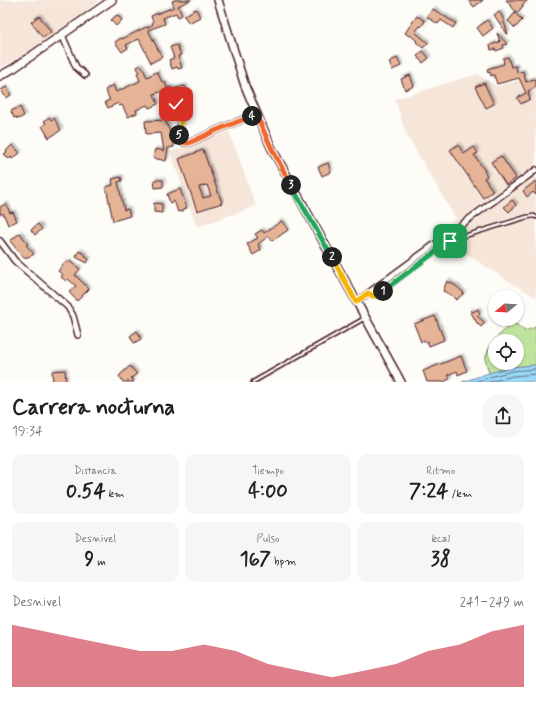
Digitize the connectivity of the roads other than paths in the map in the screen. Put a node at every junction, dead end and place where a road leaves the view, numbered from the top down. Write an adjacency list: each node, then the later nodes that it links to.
1 (112, 0): 3 (main road)
2 (218, 0): 7 (main road)
3 (62, 35): 4 (street); 5 (main road)
4 (84, 75)
5 (0, 76)
6 (176, 104): 7 (street)
7 (256, 114): 12 (main road)
8 (536, 170): 11 (street)
9 (536, 217): 11 (lane)
10 (0, 241): 14 (street)
11 (368, 293): 12 (street)
12 (356, 302): 13 (main road)
13 (365, 318): 15 (lane); 16 (main road)
14 (78, 335)
15 (253, 382)
16 (402, 382)

